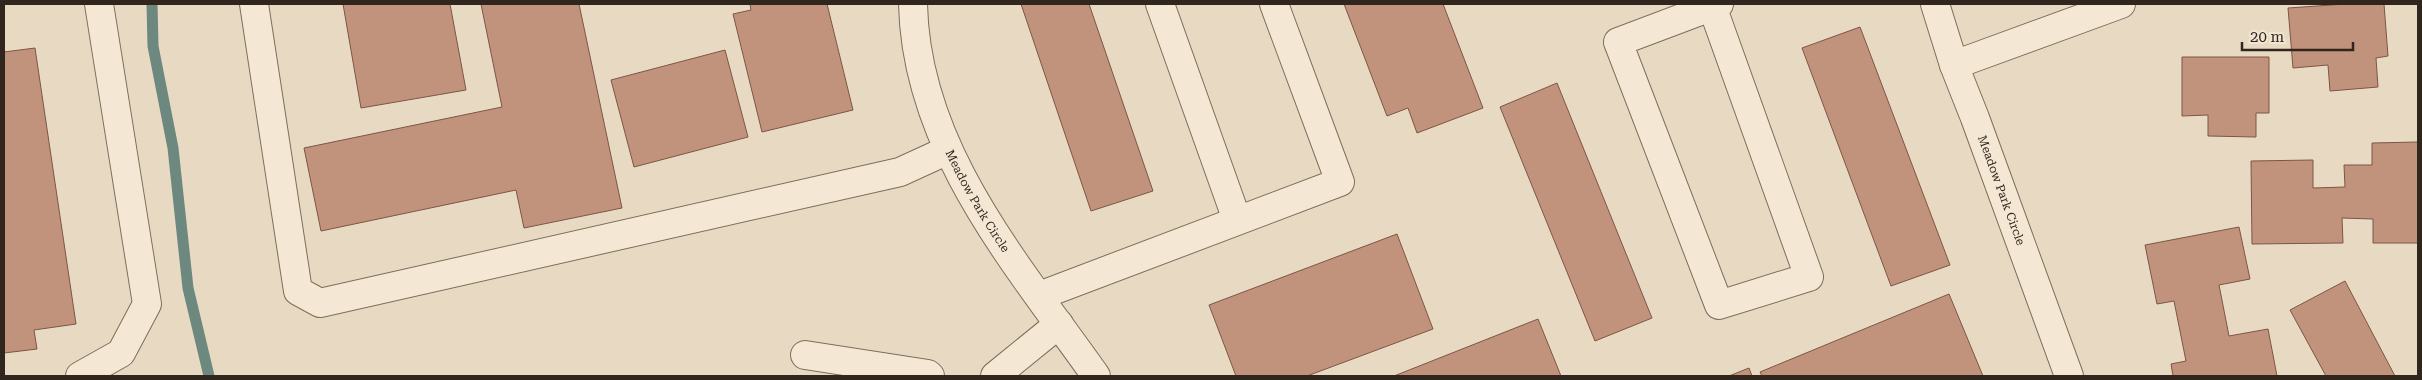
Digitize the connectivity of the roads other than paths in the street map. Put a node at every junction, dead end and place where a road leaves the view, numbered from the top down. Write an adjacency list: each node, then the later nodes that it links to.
1 (99, 4): 15 (street)
2 (254, 4): 10 (street)
3 (913, 4): 10 (street, Meadow Park Circle)
4 (1160, 4): 11 (street)
5 (1274, 4): 11 (street)
6 (1935, 4): 9 (street, Meadow Park Circle)
7 (2121, 4): 9 (street)
8 (1716, 5): 8 (street)
9 (1954, 65): 19 (street, Meadow Park Circle)
10 (948, 150): 12 (street, Meadow Park Circle)
11 (1237, 220): 12 (street)
12 (1039, 296): 13 (street, Meadow Park Circle)
13 (1059, 324): 17 (street); 18 (street, Meadow Park Circle)
14 (805, 355): 16 (street)
15 (80, 376)
16 (930, 376)
17 (996, 376)
18 (1096, 376)
19 (2069, 376)

